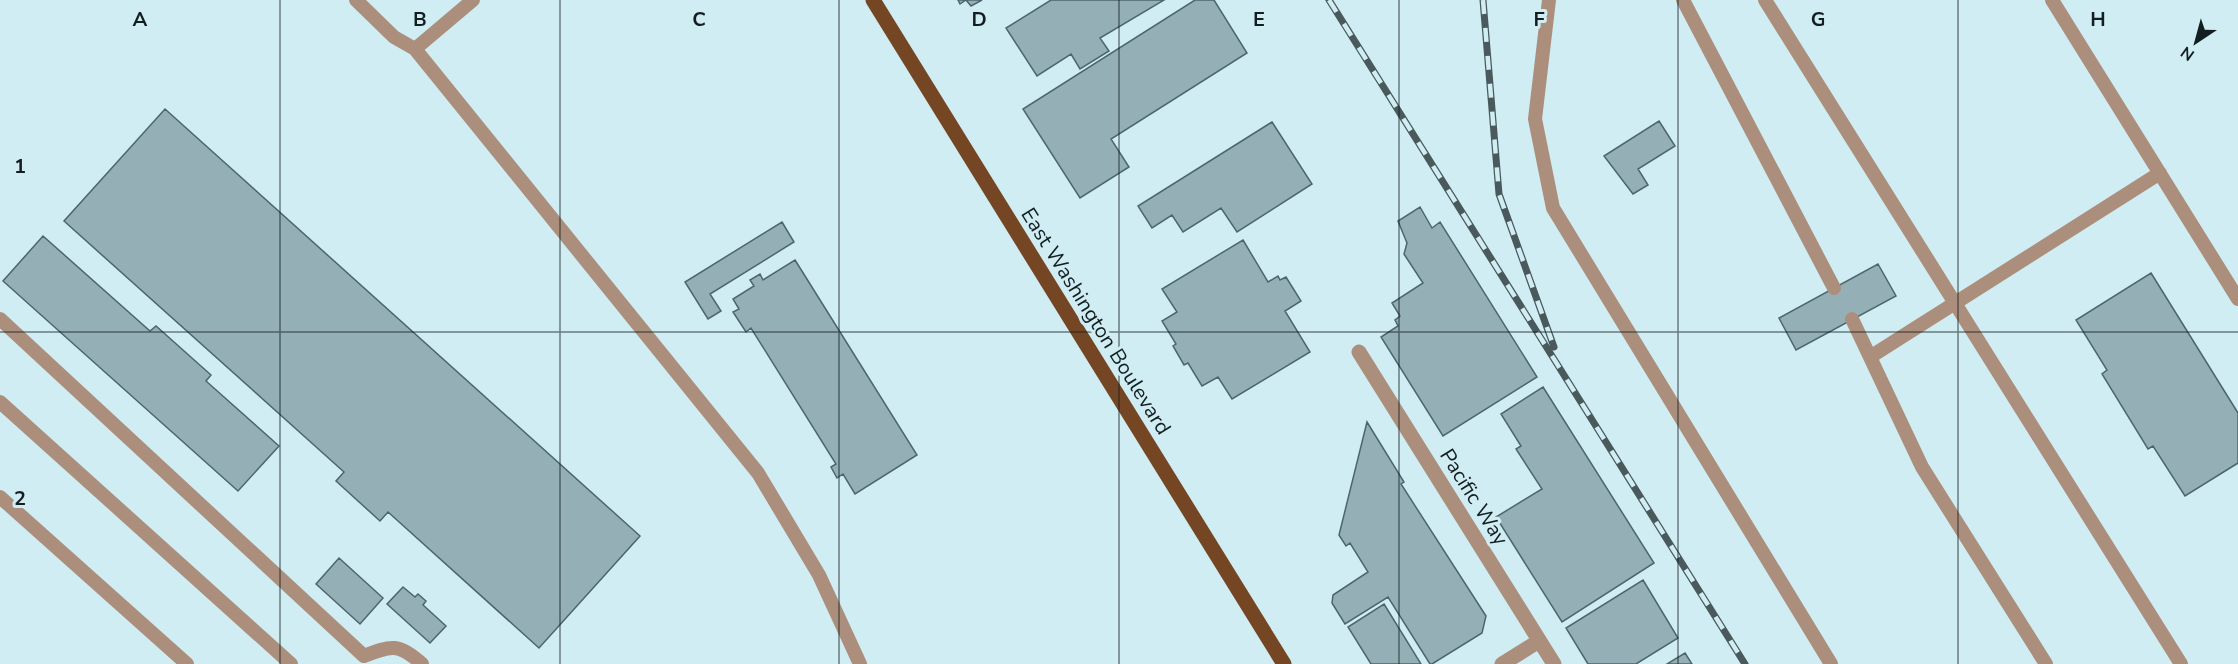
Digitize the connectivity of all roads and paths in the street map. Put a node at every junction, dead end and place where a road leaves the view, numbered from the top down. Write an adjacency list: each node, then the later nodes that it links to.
1 (356, 0): 8 (lane)
2 (473, 0): 8 (lane)
3 (873, 0): 25 (main road, East Washington Boulevard)
4 (1550, 0): 28 (lane)
5 (1683, 0): 10 (lane)
6 (1765, 0): 12 (lane)
7 (2052, 0): 9 (lane)
8 (415, 49): 24 (lane)
9 (2160, 173): 11 (lane); 12 (lane)
10 (1834, 288)
11 (2238, 299)
12 (1955, 302): 16 (lane); 30 (lane)
13 (0, 319): 20 (lane)
14 (1852, 319): 16 (lane)
15 (1359, 352): 19 (street, Pacific Way)
16 (1870, 357): 29 (lane)
17 (0, 402): 22 (lane)
18 (0, 498): 21 (lane)
19 (1539, 641): 26 (street); 27 (street, Pacific Way)
20 (365, 661): 23 (lane)
21 (187, 664)
22 (291, 664)
23 (422, 664)
24 (860, 664)
25 (1284, 664)
26 (1502, 664)
27 (1554, 664)
28 (1831, 664)
29 (2046, 664)
30 (2181, 664)

